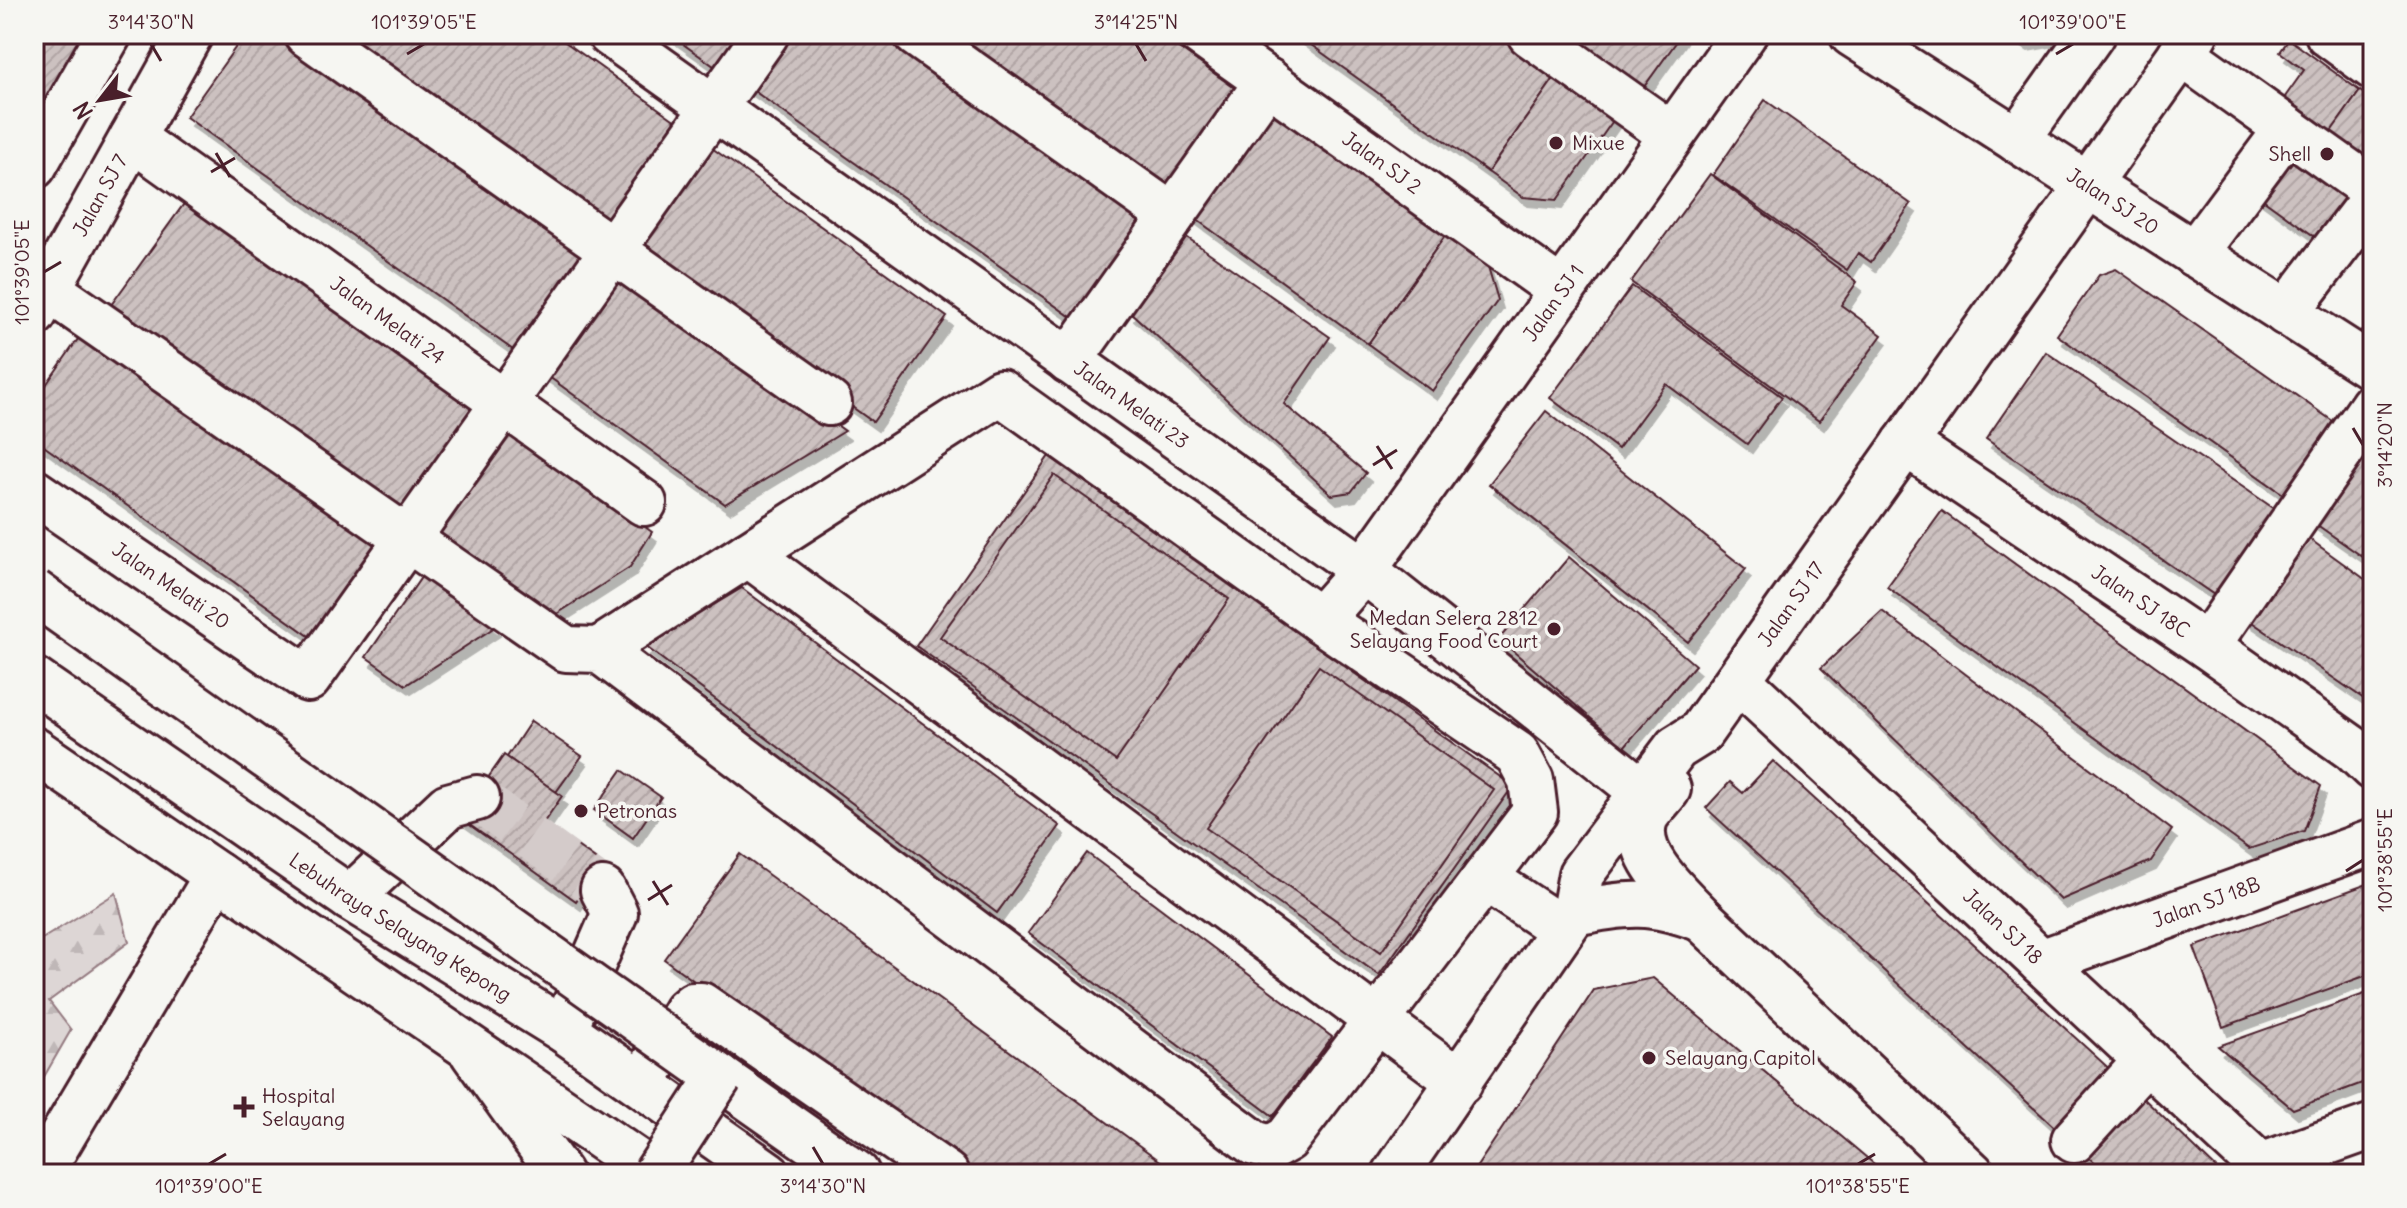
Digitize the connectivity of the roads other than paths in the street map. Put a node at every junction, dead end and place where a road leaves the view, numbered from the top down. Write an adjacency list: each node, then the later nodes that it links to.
1 (109, 34): 21 (street)
2 (190, 34): 19 (street, Jalan SJ 7)
3 (307, 34): 26 (street)
4 (610, 34): 16 (street, Jalan Melati 23)
5 (766, 34): 16 (street)
6 (916, 34): 25 (street)
7 (1201, 34): 15 (street, Jalan SJ 2)
8 (1530, 34): 18 (street)
9 (1744, 34): 18 (street, Jalan SJ 1)
10 (1852, 34): 20 (street, Jalan SJ 20)
11 (2092, 34): 20 (street)
12 (2328, 34): 14 (street)
13 (2188, 44): 17 (street); 22 (street, Jalan SJ 17)
14 (2373, 67)
15 (1268, 81): 25 (street); 28 (street, Jalan SJ 2)
16 (714, 107): 26 (street); 31 (street, Jalan Melati 23)
17 (2287, 129): 23 (street); 27 (street)
18 (1672, 135): 28 (street, Jalan SJ 1)
19 (132, 138): 29 (street, Jalan SJ 7); 33 (street, Jalan Melati 24)
20 (2017, 140): 22 (street, Jalan SJ 20)
21 (34, 166)
22 (2087, 185): 27 (street, Jalan SJ 20); 36 (street, Jalan SJ 17)
23 (2373, 190)
24 (2373, 199): 30 (street)
25 (1172, 216): 31 (street)
26 (612, 250): 33 (street); 34 (street)
27 (2194, 254): 30 (street, Jalan SJ 20)
28 (1562, 291): 41 (street, Jalan SJ 1)
29 (41, 302): 39 (street)
30 (2286, 313): 32 (street, Jalan SJ 20)
31 (1069, 361): 41 (street, Jalan Melati 23)
32 (2373, 368)
33 (503, 403): 38 (street, Jalan Melati 24); 39 (street)
34 (829, 403)
35 (2373, 405): 44 (street)
36 (1905, 443): 44 (street, Jalan SJ 18C); 47 (street, Jalan SJ 17)
37 (34, 492): 39 (street, Jalan Melati 20)
38 (644, 503)
39 (405, 541): 45 (street)
40 (748, 554): 43 (street); 45 (street); 61 (street)
41 (1364, 570): 43 (street, Jalan SJ 1); 51 (street, Jalan Melati 23)
42 (34, 592): 65 (street, bridge)
43 (1320, 620): 55 (street)
44 (2207, 646): 50 (street, Jalan SJ 18C)
45 (599, 650): 61 (street)
46 (34, 680): 57 (street, Lebuhraya Selayang Kepong)
47 (1738, 680): 48 (street, Jalan SJ 17); 60 (street, Jalan SJ 18)
48 (1700, 733): 51 (street, Jalan SJ 17); 58 (street)
49 (40, 761): 54 (street)
50 (2373, 768)
51 (1643, 792): 59 (street, Jalan SJ 17)
52 (477, 798): 57 (street)
53 (2373, 842): 60 (street, Jalan SJ 18B)
54 (217, 875): 63 (street); 71 (street)
55 (1485, 878): 59 (street); 61 (street)
56 (603, 890): 62 (street)
57 (350, 898): 62 (street, Lebuhraya Selayang Kepong)
58 (1702, 919): 59 (street); 78 (street)
59 (1568, 921): 66 (street, Jalan SJ 17)
60 (2041, 962): 64 (street, Jalan SJ 18)
61 (1377, 1021): 66 (street)
62 (564, 1030): 67 (street, Lebuhraya Selayang Kepong)
63 (472, 1052): 72 (street); 73 (street)
64 (2147, 1060): 69 (street); 70 (street, Jalan SJ 18)
65 (719, 1077): 73 (street, bridge); 75 (street)
66 (1460, 1082): 77 (street, Jalan SJ 17)
67 (642, 1084): 74 (street, Lebuhraya Selayang Kepong); 76 (street)
68 (2373, 1126): 70 (street)
69 (2074, 1140)
70 (2264, 1170)
71 (40, 1174)
72 (560, 1174)
73 (656, 1174)
74 (768, 1174)
75 (857, 1174)
76 (946, 1174)
77 (1395, 1174)
78 (1972, 1174)

